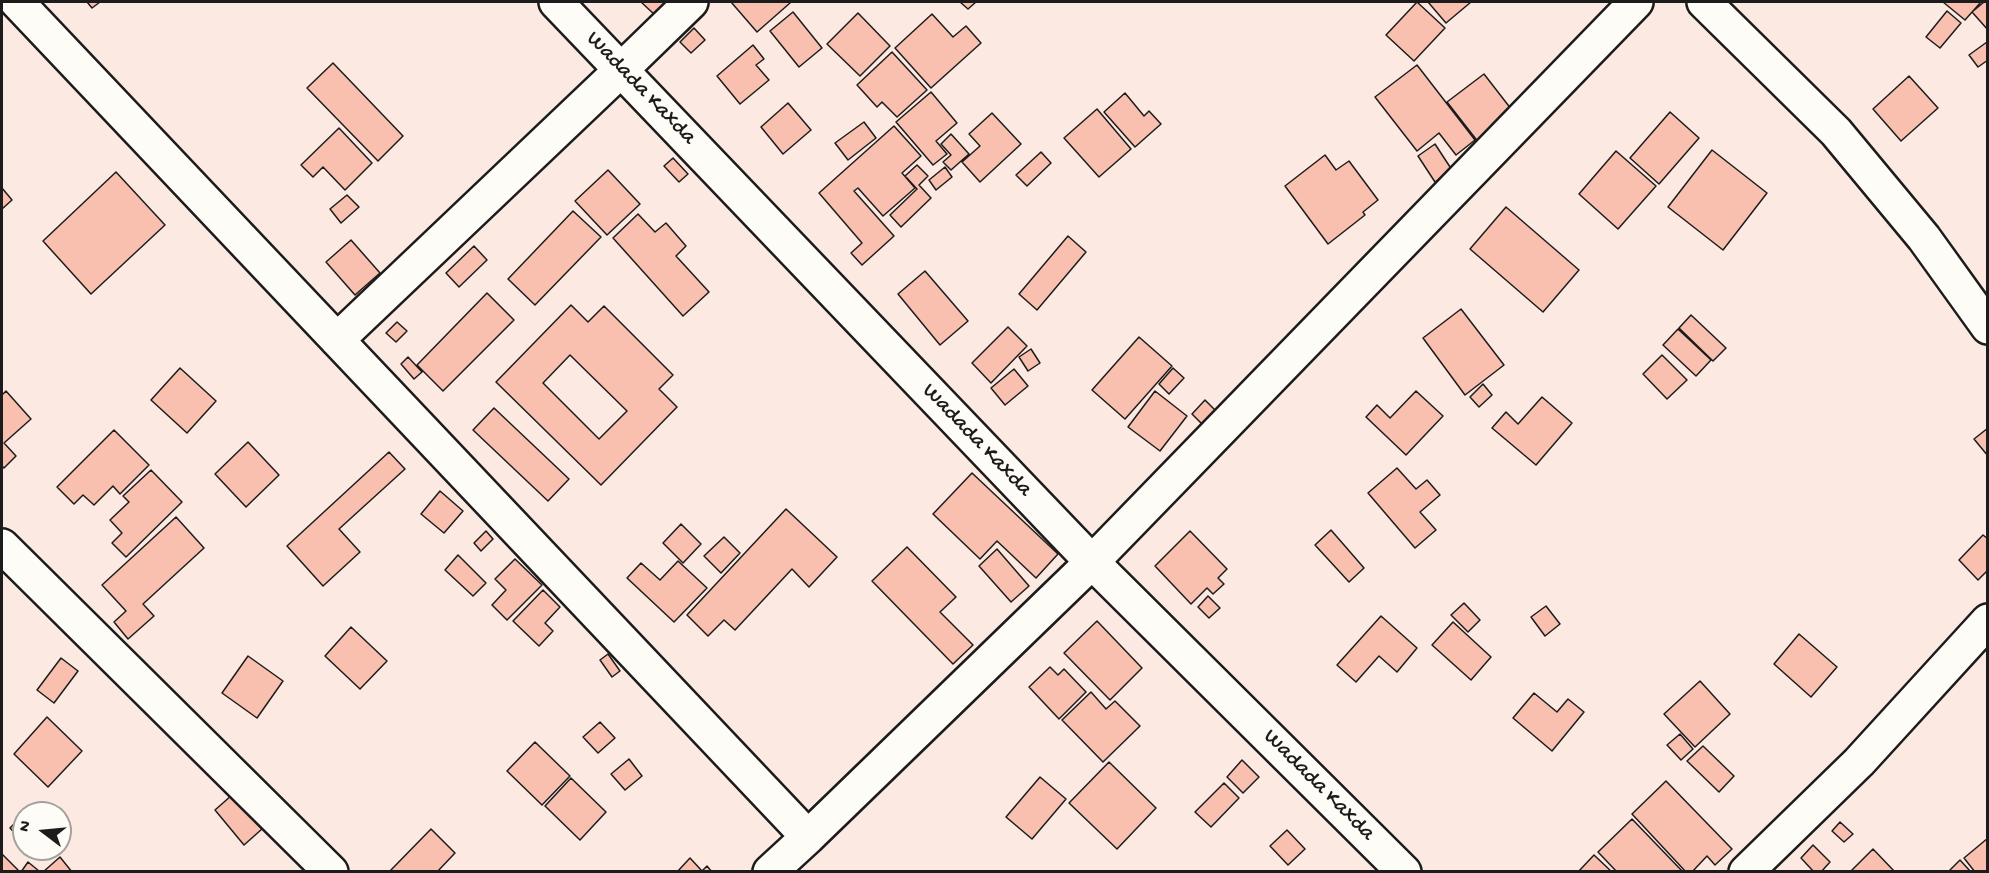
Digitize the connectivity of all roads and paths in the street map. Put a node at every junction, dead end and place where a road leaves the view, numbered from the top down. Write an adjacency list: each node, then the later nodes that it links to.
1 (17, 2): 8 (street)
2 (556, 2): 6 (street, Wadada Kaxda)
3 (691, 2): 6 (street)
4 (1636, 2): 10 (street)
5 (1704, 2): 7 (street)
6 (621, 70): 8 (street); 10 (street, Wadada Kaxda)
7 (1988, 327)
8 (337, 340): 12 (street)
9 (2, 546): 13 (street)
10 (1092, 562): 12 (street); 15 (street, Wadada Kaxda)
11 (1988, 621): 16 (street)
12 (808, 837): 14 (street)
13 (332, 872)
14 (770, 872)
15 (1404, 872)
16 (1746, 872)

